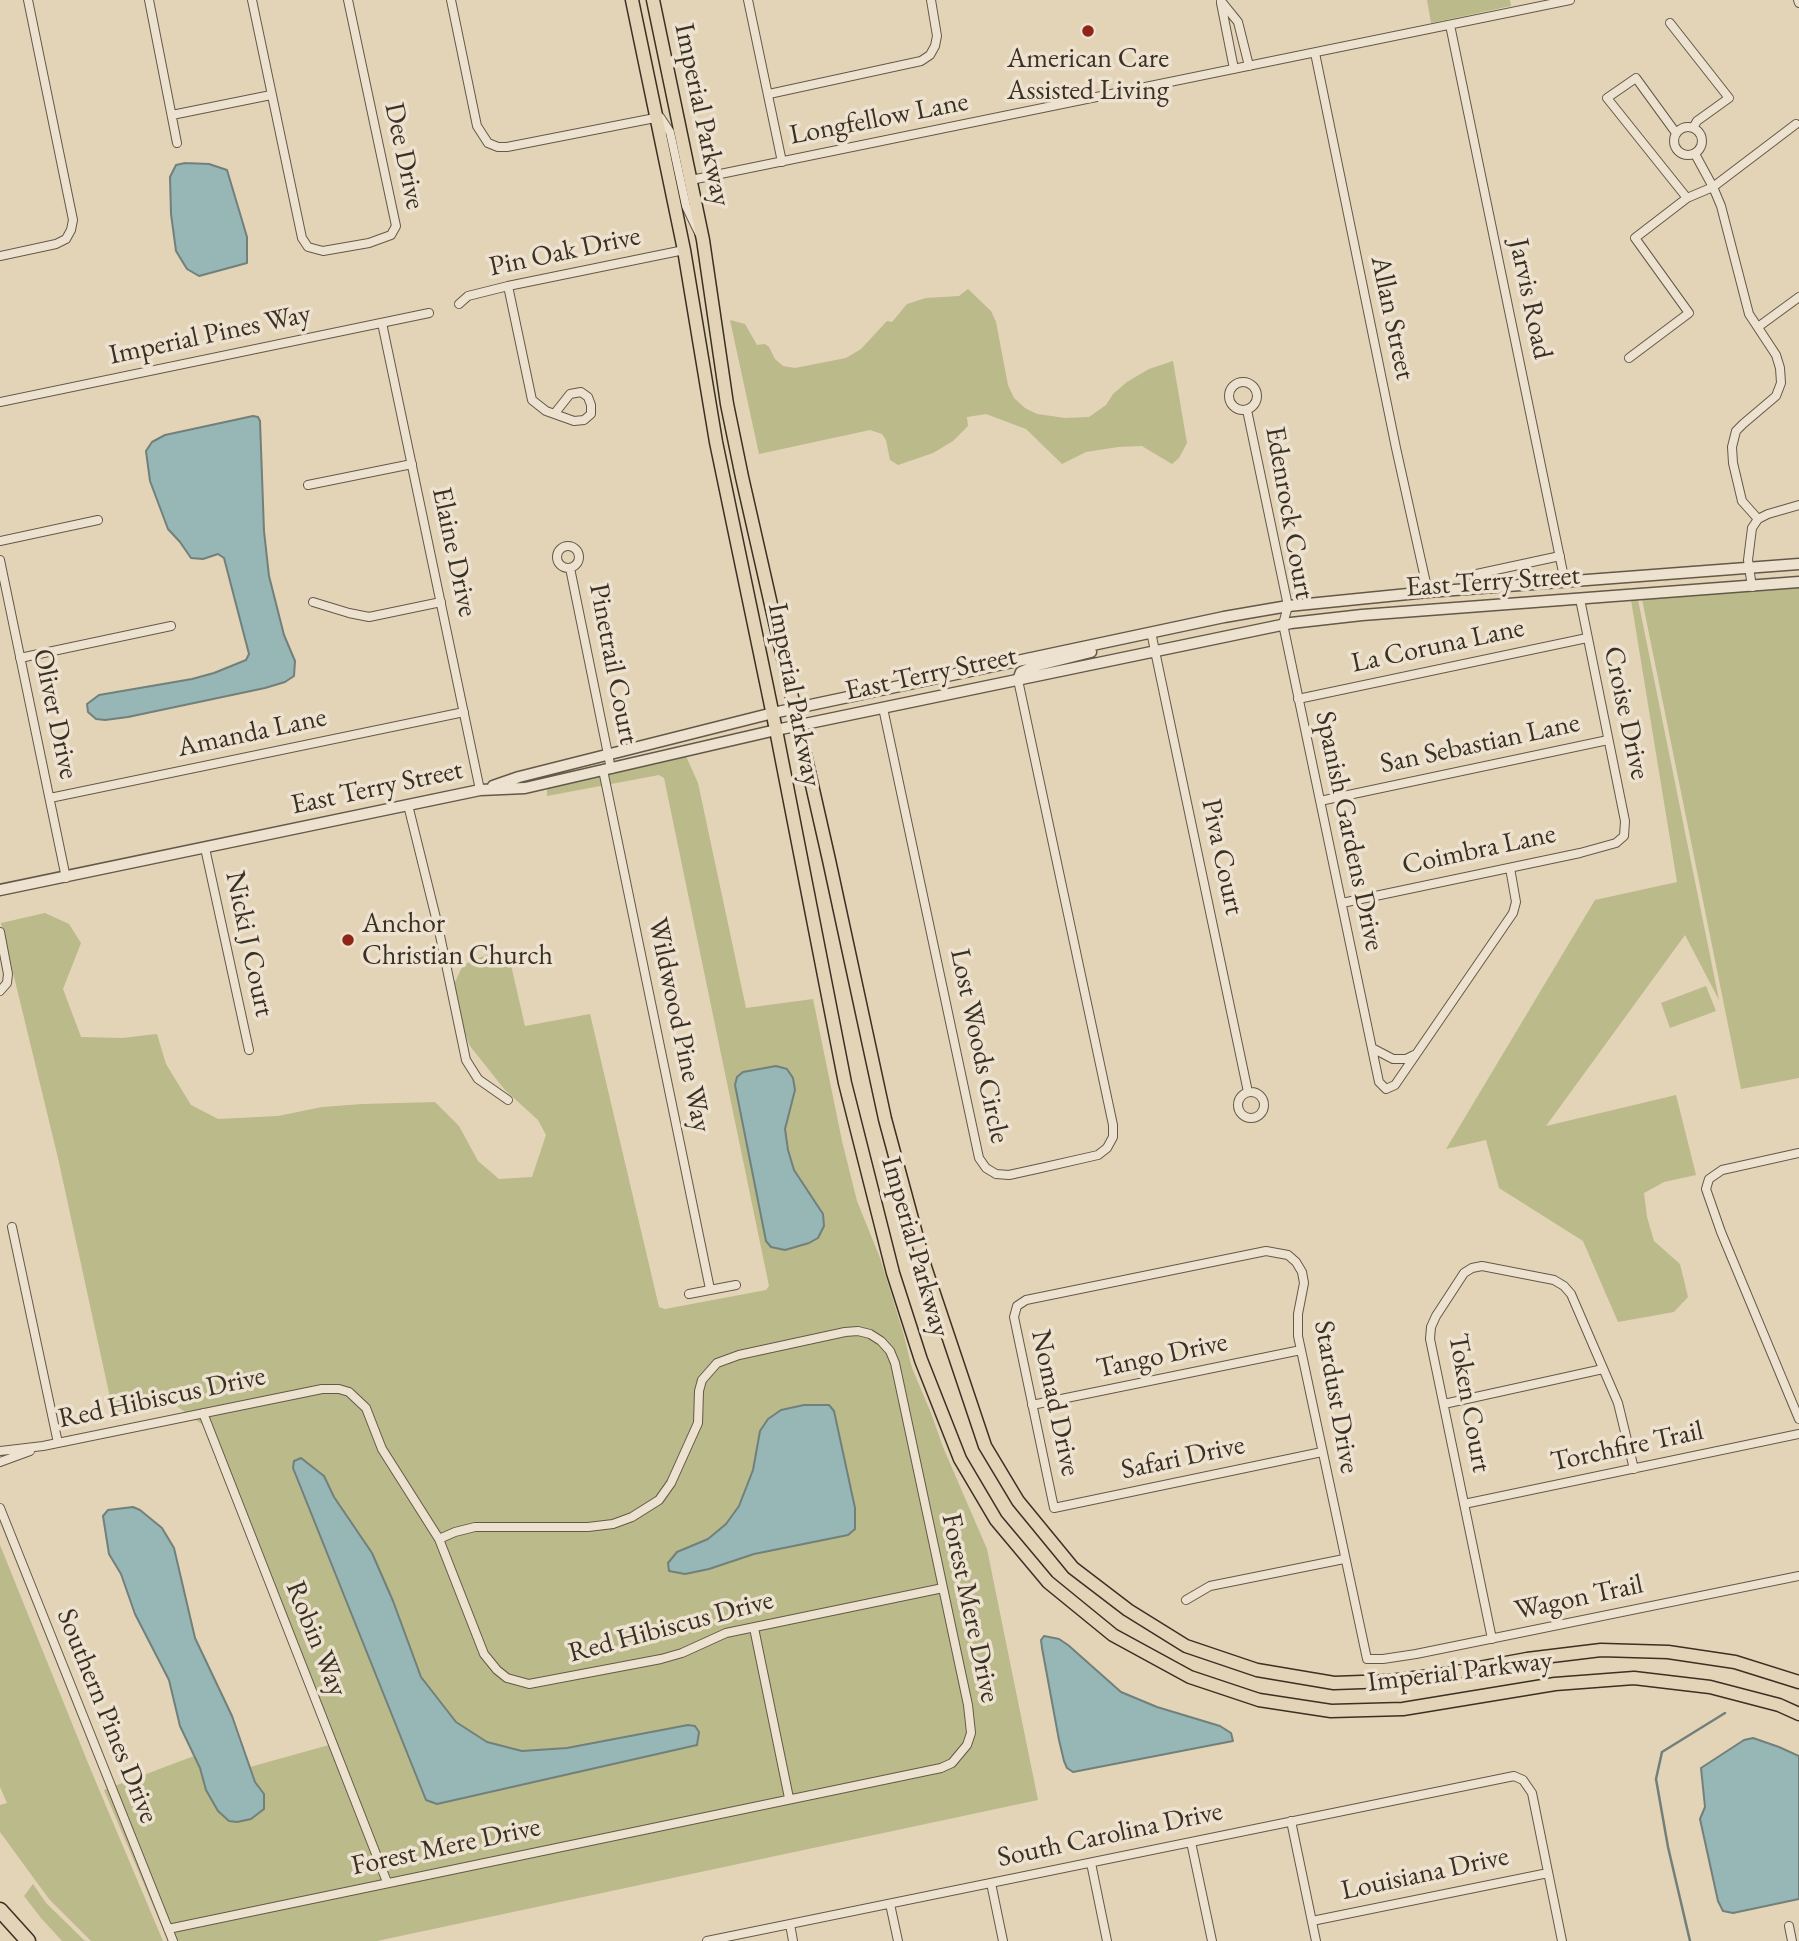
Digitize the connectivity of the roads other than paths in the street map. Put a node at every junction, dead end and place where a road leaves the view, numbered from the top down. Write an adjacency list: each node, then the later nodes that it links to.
1 (28, 0): 32 (street)
2 (149, 0): 19 (street)
3 (252, 0): 18 (street)
4 (348, 0): 18 (street, Dee Drive)
5 (451, 0): 20 (street)
6 (632, 0): 20 (main road, Imperial Parkway)
7 (653, 0): 27 (main road, Imperial Parkway)
8 (748, 0): 17 (street)
9 (931, 0): 17 (street)
10 (1221, 0): 15 (street); 16 (street)
11 (1570, 0): 13 (street, Longfellow Lane)
12 (1670, 23): 22 (street)
13 (1450, 24): 14 (street, Longfellow Lane); 49 (street, Jarvis Road)
14 (1315, 53): 15 (street, Longfellow Lane); 58 (street, Allan Street)
15 (1249, 66): 16 (street, Longfellow Lane)
16 (1234, 69): 26 (street, Longfellow Lane)
17 (769, 94): 26 (street)
18 (271, 95): 19 (street)
19 (173, 115): 24 (street)
20 (657, 117): 30 (street, Imperial Parkway); 31 (main road, Imperial Parkway)
21 (1796, 124): 28 (street)
22 (1693, 128): 23 (street); 25 (street)
23 (1676, 134): 25 (street); 29 (street)
24 (177, 143)
25 (1695, 154): 28 (street)
26 (782, 162): 27 (street, Longfellow Lane)
27 (691, 180): 30 (main road, Imperial Parkway)
28 (1713, 187): 29 (street); 38 (street)
29 (1687, 198): 39 (street)
30 (703, 240): 72 (main road, Imperial Parkway)
31 (684, 250): 33 (street, Pin Oak Drive); 75 (main road, Imperial Parkway)
32 (0, 256)
33 (508, 286): 35 (street, Pin Oak Drive); 42 (street)
34 (1799, 297): 38 (street)
35 (459, 304)
36 (429, 313): 37 (street, Imperial Pines Way)
37 (382, 323): 40 (street, Imperial Pines Way); 43 (street, Elaine Drive)
38 (1758, 327): 46 (street)
39 (1629, 358)
40 (0, 402)
41 (1247, 410): 62 (street, Edenrock Court)
42 (555, 413): 42 (street)
43 (412, 464): 44 (street); 61 (street, Elaine Drive)
44 (309, 485)
45 (1799, 505): 46 (street)
46 (1758, 519): 53 (street)
47 (99, 520): 48 (street)
48 (0, 541)
49 (1560, 556): 54 (street); 55 (street, Jarvis Road)
50 (0, 560): 69 (street, Oliver Drive)
51 (1799, 564): 53 (street)
52 (570, 568): 79 (street, Pinetrail Court)
53 (1749, 568): 55 (street); 57 (street)
54 (1472, 575)
55 (1566, 582): 58 (street)
56 (1799, 582): 57 (street, East Terry Street)
57 (1752, 587): 59 (street, East Terry Street)
58 (1428, 592): 62 (street)
59 (1580, 599): 63 (street, East Terry Street); 66 (street, Croise Drive)
60 (313, 602): 61 (street)
61 (441, 602): 74 (street, Elaine Drive)
62 (1288, 606): 63 (street, Edenrock Court); 65 (street)
63 (1283, 624): 68 (street, East Terry Street); 71 (street, Spanish Gardens Drive)
64 (170, 626): 69 (street)
65 (1151, 632): 67 (street); 68 (street, Piva Court)
66 (1587, 638): 71 (street, La Coruna Lane); 78 (street, Croise Drive)
67 (1115, 640): 70 (street); 72 (street)
68 (1155, 650): 70 (street, East Terry Street); 96 (street, Piva Court)
69 (20, 658): 82 (street, Oliver Drive)
70 (1018, 680): 73 (street, East Terry Street); 73 (street, Lost Woods Circle)
71 (1298, 699): 83 (street, Spanish Gardens Drive)
72 (795, 708): 75 (street); 76 (main road, Imperial Parkway)
73 (883, 708): 76 (street, East Terry Street)
74 (464, 712): 81 (street, Elaine Drive); 82 (street, Amanda Lane)
75 (773, 713): 77 (main road, Imperial Parkway); 79 (street)
76 (799, 726): 77 (street, East Terry Street); 128 (main road, Imperial Parkway)
77 (776, 730): 80 (street, East Terry Street); 129 (main road, Imperial Parkway)
78 (1608, 740): 83 (street, San Sebastian Lane); 85 (street, Croise Drive)
79 (608, 755): 80 (street, Pinetrail Court); 81 (street)
80 (607, 769): 81 (street, East Terry Street); 101 (street, Wildwood Pine Way)
81 (480, 790): 84 (street, East Terry Street)
82 (50, 798): 88 (street, Oliver Drive)
83 (1320, 801): 90 (street, Spanish Gardens Drive)
84 (408, 805): 86 (street, East Terry Street); 97 (street)
85 (1623, 836): 87 (street, Coimbra Lane)
86 (205, 848): 88 (street, East Terry Street); 94 (street, Nicki J Court)
87 (1510, 868): 90 (street, Coimbra Lane); 95 (street, Spanish Gardens Drive)
88 (66, 878): 89 (street, East Terry Street)
89 (0, 890)
90 (1342, 903): 93 (street, Spanish Gardens Drive)
91 (0, 932): 92 (street)
92 (0, 991)
93 (1372, 1048): 95 (street); 95 (street, Spanish Gardens Drive)
94 (249, 1050)
95 (1416, 1054)
96 (1248, 1092)
97 (508, 1100)
98 (1799, 1153): 109 (street)
99 (12, 1227): 111 (street)
100 (736, 1285): 101 (street)
101 (710, 1289): 102 (street)
102 (689, 1294)
103 (1017, 1306): 104 (street, Stardust Drive); 107 (street, Nomad Drive)
104 (1301, 1350): 107 (street, Tango Drive); 114 (street, Stardust Drive)
105 (1603, 1369): 106 (street); 106 (street, Token Court); 116 (street, Token Court)
106 (1444, 1404): 117 (street, Token Court)
107 (1032, 1405): 119 (street, Nomad Drive)
108 (203, 1413): 111 (street, Red Hibiscus Drive); 120 (street, Red Hibiscus Drive); 135 (street, Robin Way)
109 (1799, 1419)
110 (1799, 1434): 116 (street, Torchfire Trail)
111 (58, 1443): 112 (street, Red Hibiscus Drive)
112 (43, 1446): 113 (street, Red Hibiscus Drive); 115 (street, Red Hibiscus Drive)
113 (0, 1451)
114 (1322, 1452): 119 (street, Safari Drive); 121 (street, Stardust Drive)
115 (0, 1462)
116 (1634, 1469): 117 (street, Torchfire Trail)
117 (1464, 1504): 126 (street, Token Court)
118 (0, 1508): 142 (street, Southern Pines Drive)
119 (1054, 1508)
120 (439, 1539): 123 (street, Forest Mere Drive); 125 (street, Red Hibiscus Drive)
121 (1344, 1559): 124 (street); 127 (street, Stardust Drive)
122 (1799, 1576): 126 (street, Wagon Trail)
123 (943, 1588): 125 (street, Red Hibiscus Drive); 130 (street, Forest Mere Drive)
124 (1186, 1600)
125 (754, 1628): 130 (street)
126 (1492, 1639): 127 (street, Wagon Trail)
127 (1367, 1659)
128 (1799, 1682)
129 (1799, 1713)
130 (789, 1798): 135 (street, Forest Mere Drive)
131 (1291, 1821): 132 (street, South Carolina Drive); 134 (street, South Carolina Drive); 139 (street)
132 (1191, 1842): 133 (street, South Carolina Drive); 150 (street)
133 (1091, 1863): 136 (street, South Carolina Drive); 149 (street)
134 (1548, 1873): 139 (street, Louisiana Drive); 152 (street)
135 (387, 1882): 142 (street, Forest Mere Drive)
136 (991, 1883): 137 (street, South Carolina Drive); 148 (street)
137 (890, 1904): 140 (street, South Carolina Drive); 147 (street)
138 (0, 1910): 143 (highway)
139 (1312, 1921): 151 (street)
140 (790, 1924): 145 (street, South Carolina Drive); 146 (street)
141 (1789, 1926): 153 (street)
142 (168, 1929): 144 (street, Southern Pines Drive)
143 (27, 1941)
144 (173, 1941)
145 (706, 1941)
146 (793, 1941)
147 (898, 1941)
148 (1003, 1941)
149 (1107, 1941)
150 (1212, 1941)
151 (1316, 1941)
152 (1562, 1941)
153 (1792, 1941)

